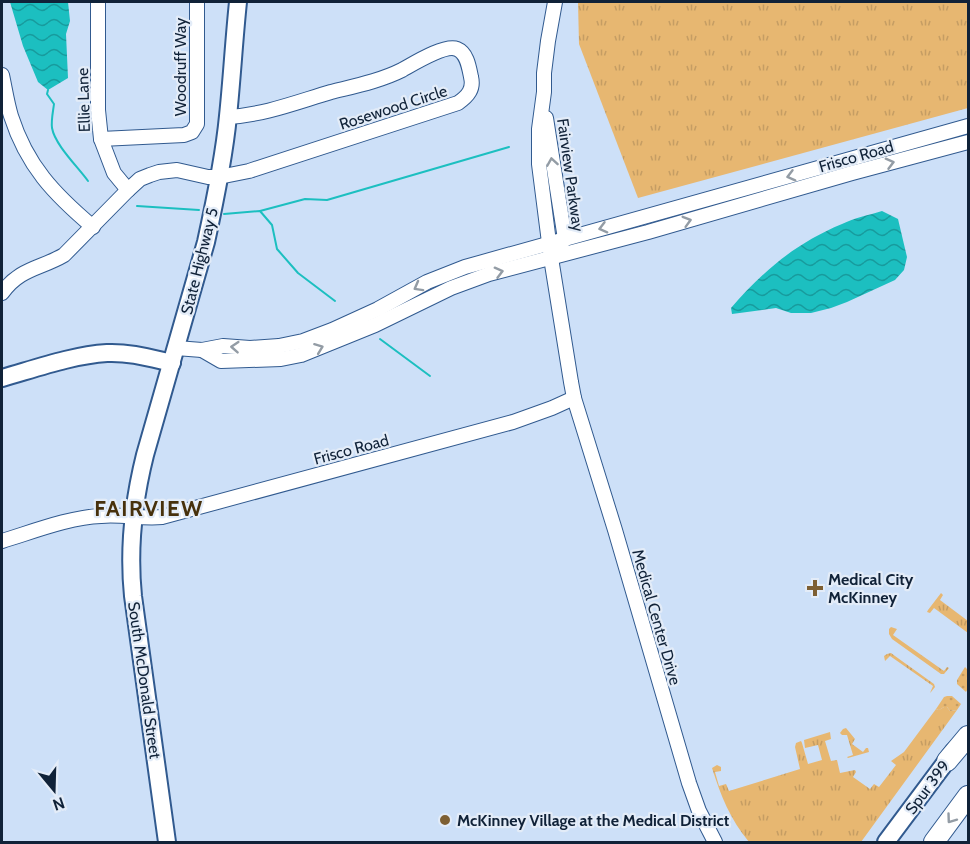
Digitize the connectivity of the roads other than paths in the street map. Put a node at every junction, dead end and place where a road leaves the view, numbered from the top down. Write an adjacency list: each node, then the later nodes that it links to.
1 (98, 2): 9 (street, Ellie Lane)
2 (196, 2): 9 (street, Woodruff Way)
3 (238, 2): 7 (main road, State Highway 5)
4 (555, 2): 6 (street, Fairview Parkway)
5 (2, 75): 17 (street)
6 (544, 92): 18 (street, Fairview Parkway, one-way to 6); 19 (street, Fairview Parkway)
7 (228, 117): 13 (main road, State Highway 5); 13 (street, Rosewood Circle)
8 (969, 126): 10 (street)
9 (100, 139): 14 (street, Ellie Lane)
10 (916, 141): 12 (street); 15 (street, one-way to 15)
11 (969, 142): 12 (street, Frisco Road)
12 (920, 155): 16 (street, Frisco Road, one-way to 12)
13 (219, 177): 14 (street); 23 (main road, State Highway 5)
14 (128, 190): 17 (street)
15 (710, 199): 16 (street); 18 (street, one-way to 18)
16 (714, 213): 20 (street, Frisco Road, one-way to 16)
17 (93, 227): 21 (street)
18 (565, 239): 19 (street); 20 (street, Fairview Parkway)
19 (549, 243): 20 (street, Fairview Parkway); 22 (street, one-way to 22)
20 (551, 258): 22 (street, Frisco Road, one-way to 20); 25 (street, Fairview Parkway)
21 (2, 290)
22 (380, 315): 23 (street)
23 (174, 356): 24 (main road); 26 (main road, State Highway 5)
24 (2, 378)
25 (574, 398): 26 (street, Frisco Road); 33 (street, Medical Center Drive)
26 (133, 516): 27 (street, Frisco Road); 32 (main road, South McDonald Street)
27 (2, 541)
28 (969, 731): 30 (main road, Spur 399)
29 (969, 736): 30 (highway)
30 (947, 761): 34 (main road, Spur 399)
31 (969, 796): 35 (highway, one-way to 35)
32 (167, 843)
33 (715, 843)
34 (886, 843)
35 (934, 843)

